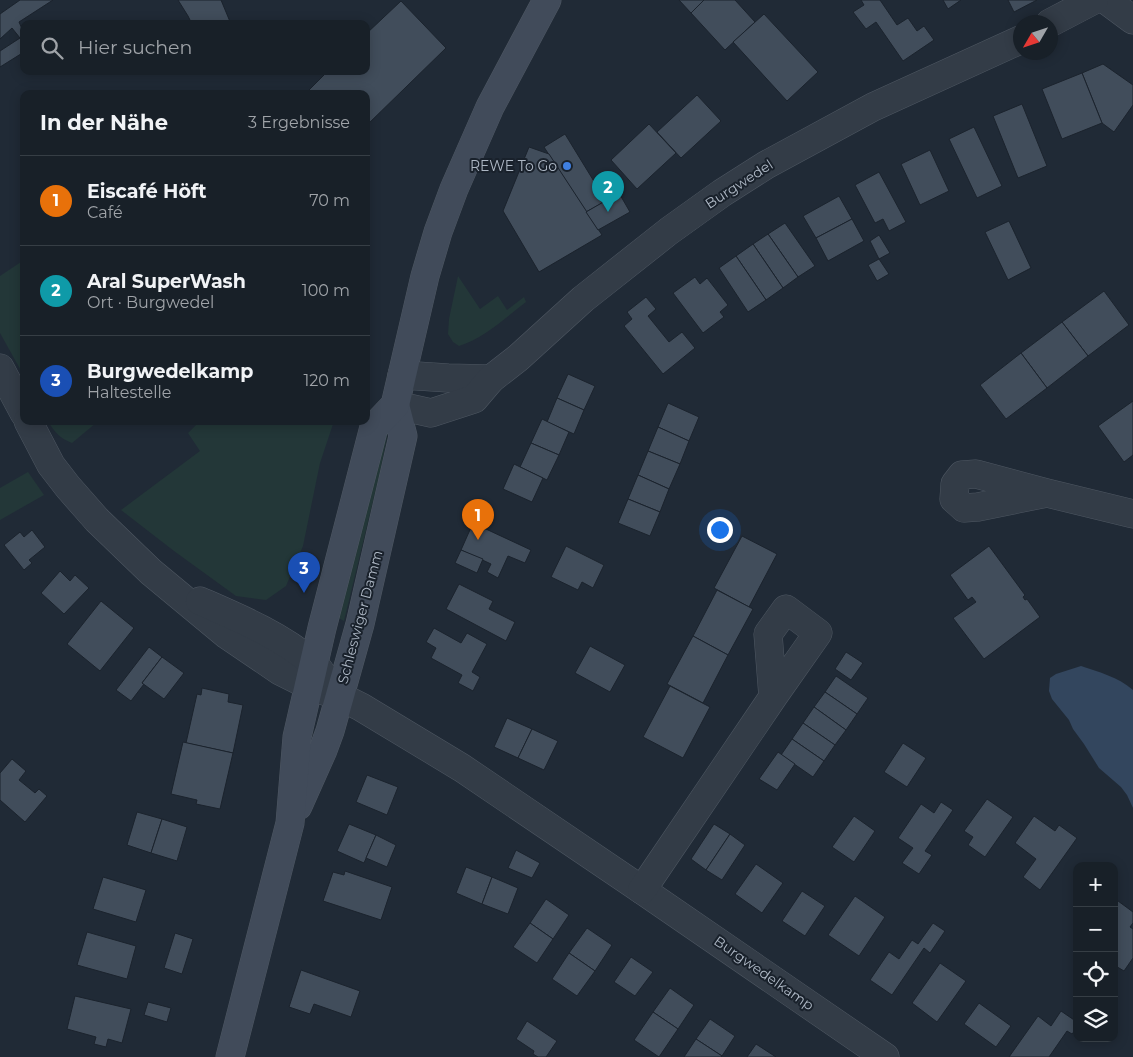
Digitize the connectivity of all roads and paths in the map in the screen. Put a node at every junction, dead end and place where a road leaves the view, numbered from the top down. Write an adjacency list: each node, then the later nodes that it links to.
1 (547, 0): 8 (main road, Schleswiger Damm)
2 (1094, 0): 4 (street)
3 (1106, 0): 5 (street)
4 (1058, 19)
5 (1133, 20)
6 (1013, 43): 9 (street, Burgwedel)
7 (0, 368): 11 (street)
8 (402, 375): 9 (street); 10 (main road, Schleswiger Damm)
9 (491, 379): 10 (street, Burgwedel)
10 (394, 405): 15 (main road, Schleswiger Damm); 16 (main road, Schleswiger Damm)
11 (20, 406)
12 (30, 425): 15 (street)
13 (1047, 493): 14 (street)
14 (1133, 514)
15 (312, 675): 16 (street); 18 (main road, Schleswiger Damm)
16 (339, 696): 18 (main road, Schleswiger Damm); 19 (street, Burgwedelkamp)
17 (773, 697): 19 (street)
18 (290, 823): 20 (main road, Schleswiger Damm)
19 (642, 890): 21 (street, Burgwedelkamp)
20 (230, 1057)
21 (885, 1057)

